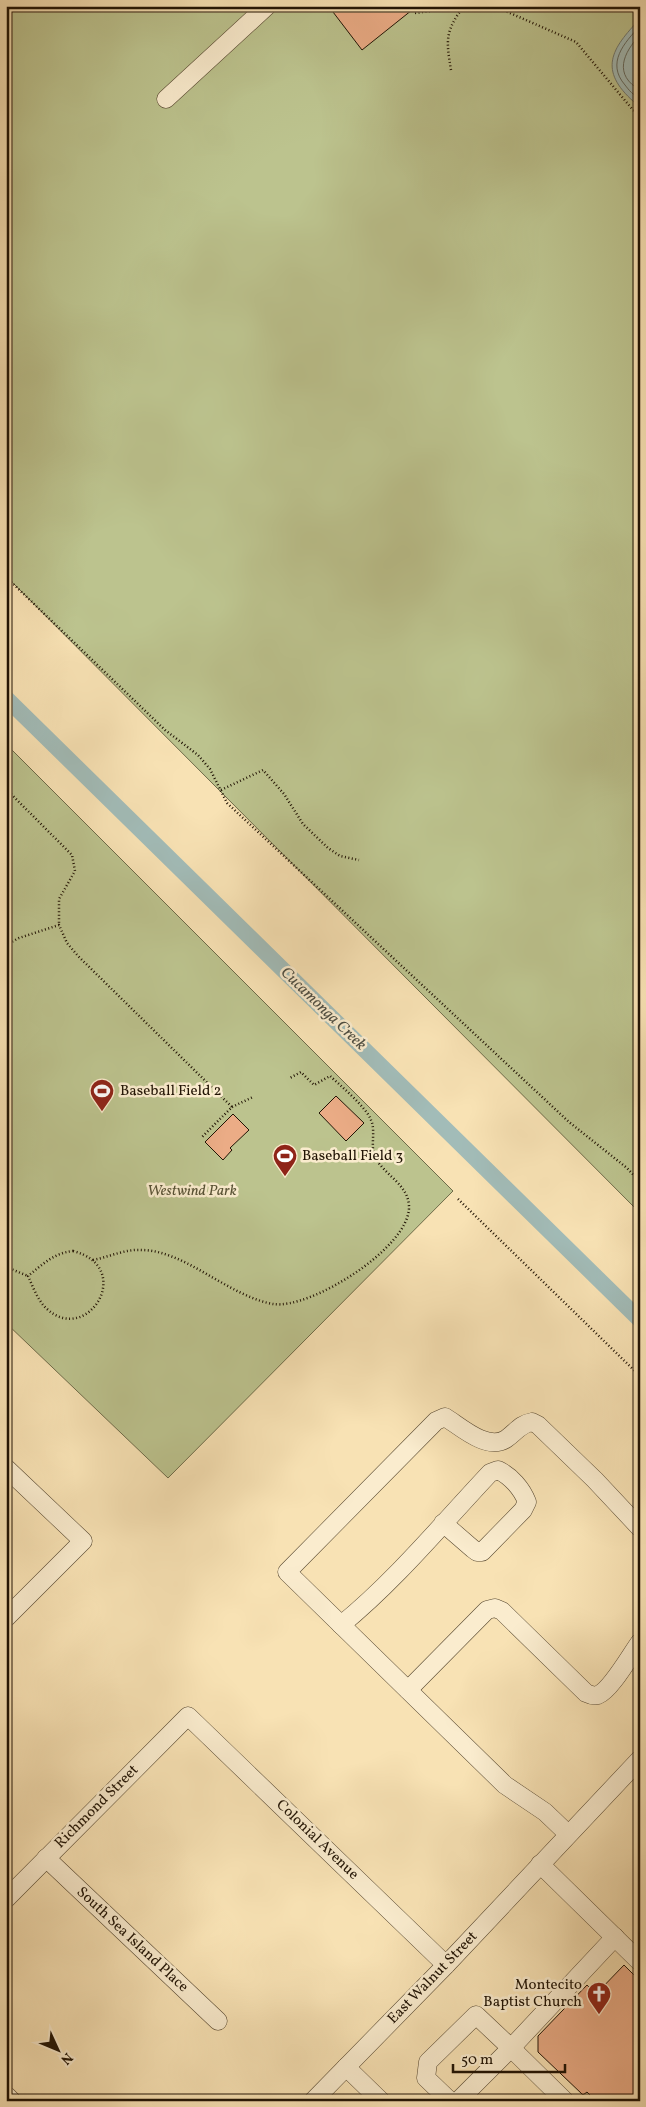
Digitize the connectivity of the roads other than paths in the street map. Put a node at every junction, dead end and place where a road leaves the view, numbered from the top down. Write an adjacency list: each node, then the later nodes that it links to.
1 (267, 6): 2 (street)
2 (166, 99)
3 (6, 1468): 6 (street)
4 (443, 1523): 4 (street); 7 (street)
5 (640, 1528): 7 (street)
6 (6, 1618)
7 (341, 1625): 9 (street)
8 (640, 1642): 9 (street)
9 (408, 1690): 12 (street)
10 (188, 1716): 13 (street, Richmond Street); 18 (street, Colonial Avenue)
11 (640, 1759): 12 (street, East Walnut Street)
12 (568, 1834): 14 (street, East Walnut Street)
13 (46, 1858): 15 (street, Richmond Street); 19 (street, South Sea Island Place)
14 (545, 1858): 16 (street); 18 (street, East Walnut Street)
15 (6, 1899)
16 (615, 1937): 17 (street); 20 (street)
17 (640, 1962)
18 (446, 1965): 21 (street, East Walnut Street)
19 (218, 2021)
20 (511, 2048): 26 (street); 27 (street); 28 (street)
21 (346, 2067): 24 (street, East Walnut Street); 25 (street)
22 (6, 2095): 23 (street)
23 (12, 2101)
24 (313, 2101)
25 (381, 2101)
26 (450, 2101)
27 (458, 2101)
28 (565, 2101)

